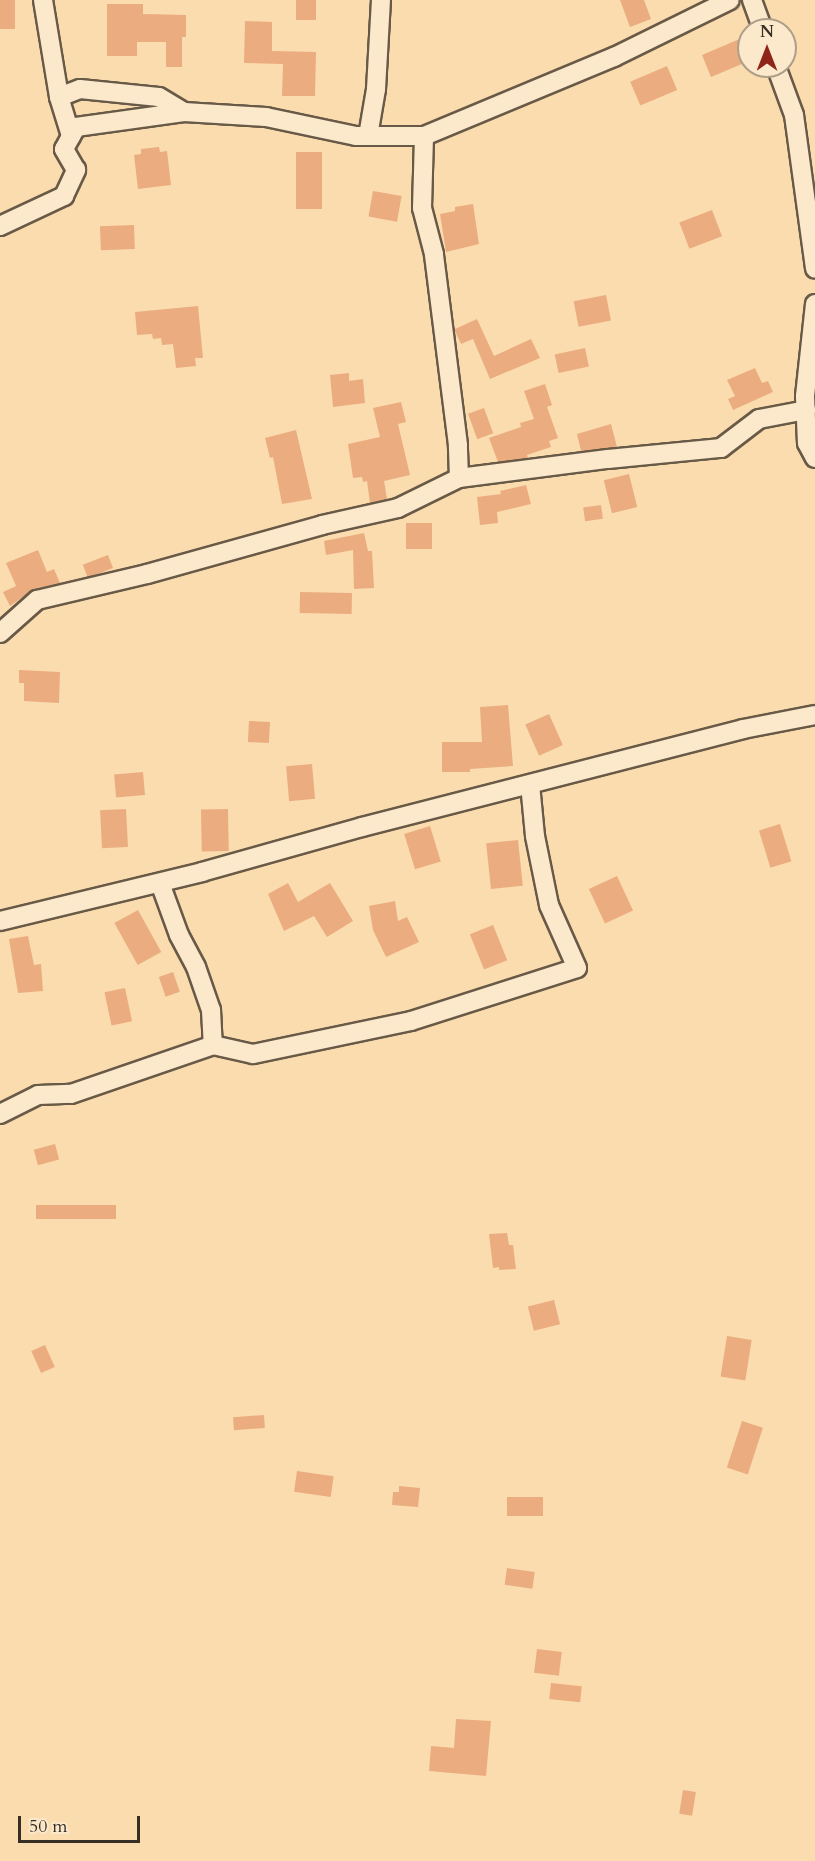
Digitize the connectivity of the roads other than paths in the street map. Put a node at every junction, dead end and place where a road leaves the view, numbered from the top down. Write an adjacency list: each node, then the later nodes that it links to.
1 (43, 0): 7 (street)
2 (381, 0): 10 (street)
3 (730, 0): 11 (street)
4 (752, 0): 5 (street)
5 (759, 18)
6 (780, 78): 12 (street)
7 (59, 97): 8 (street); 9 (street)
8 (184, 112): 9 (street); 10 (street)
9 (71, 136): 13 (street)
10 (368, 136): 11 (street)
11 (424, 136): 18 (street)
12 (808, 159): 14 (street)
13 (0, 226)
14 (815, 269)
15 (815, 304): 16 (street)
16 (806, 410): 17 (street); 18 (street)
17 (815, 458)
18 (459, 478): 19 (street)
19 (0, 633)
20 (815, 716): 21 (street)
21 (530, 784): 22 (street); 24 (street)
22 (160, 883): 23 (street); 24 (street)
23 (0, 921)
24 (213, 1045): 25 (street)
25 (0, 1114)

